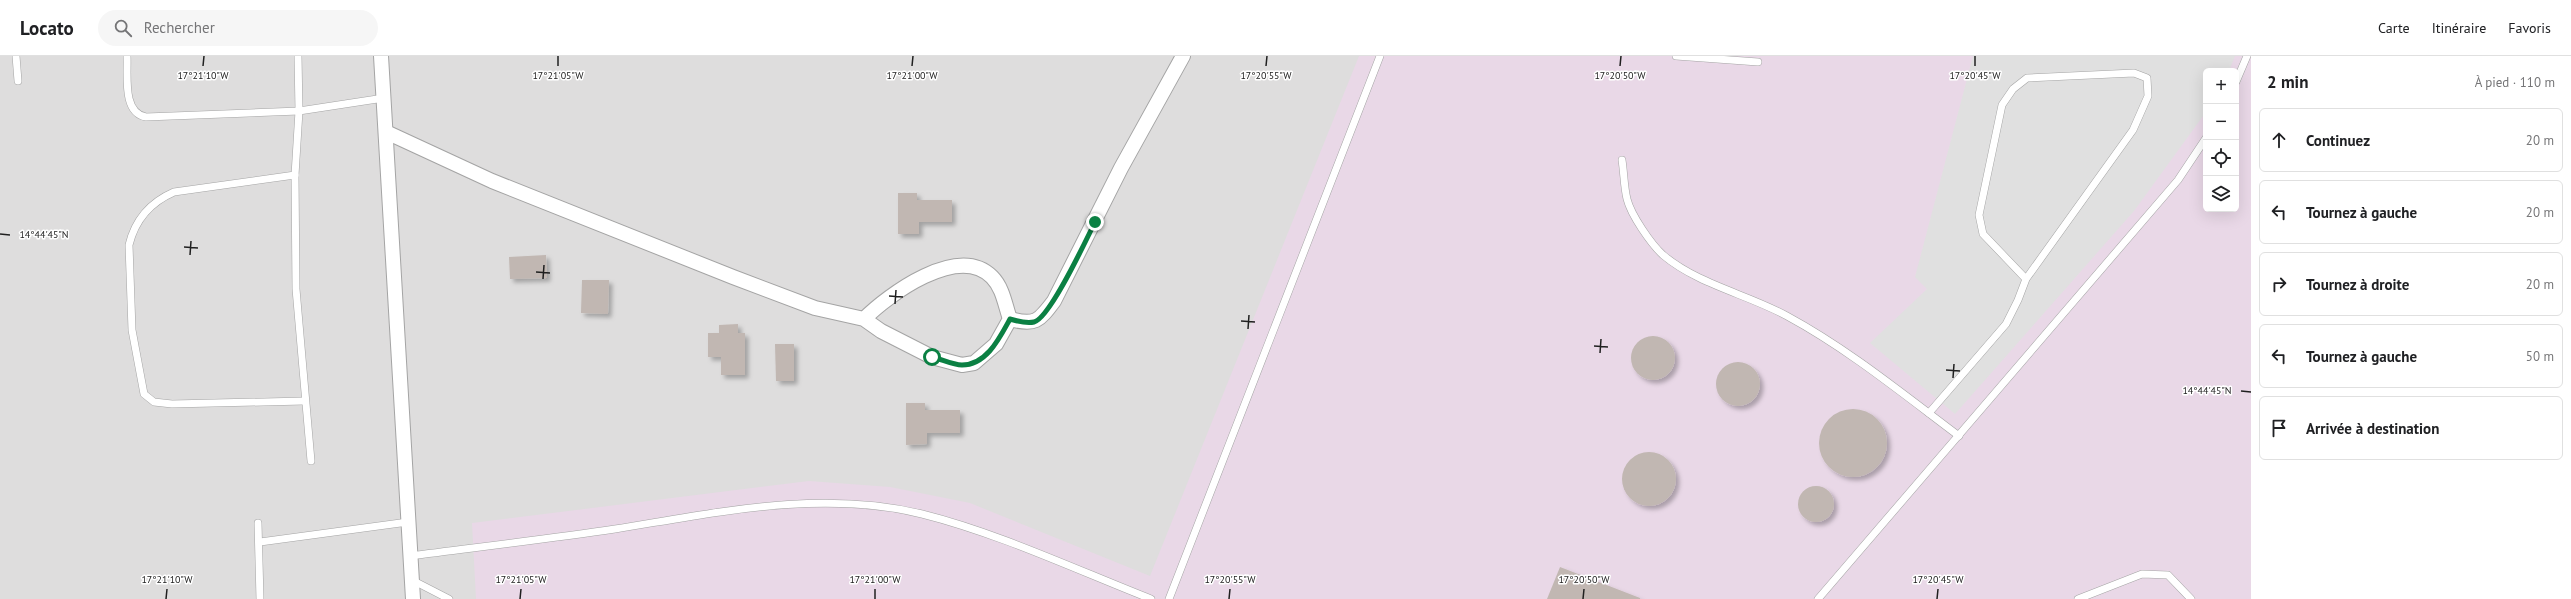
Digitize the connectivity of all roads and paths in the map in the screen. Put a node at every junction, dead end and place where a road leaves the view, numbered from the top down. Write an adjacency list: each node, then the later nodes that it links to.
1 (16, 56): 11 (lane)
2 (127, 56): 13 (lane)
3 (298, 56): 13 (lane)
4 (381, 56): 12 (street)
5 (1183, 56): 20 (street)
6 (1380, 56): 34 (lane)
7 (1676, 56): 9 (lane)
8 (2247, 56): 10 (lane)
9 (1758, 62)
10 (2239, 75)
11 (18, 81)
12 (384, 98): 13 (lane); 14 (street)
13 (299, 111): 17 (lane)
14 (386, 132): 19 (street); 25 (street)
15 (2205, 140): 23 (lane)
16 (1622, 160): 22 (lane)
17 (295, 175): 21 (lane); 21 (lane)
18 (2026, 279): 18 (lane); 22 (lane)
19 (864, 319): 20 (street); 20 (street)
20 (1010, 319)
21 (304, 401): 24 (lane)
22 (1929, 413): 23 (lane)
23 (1958, 436): 35 (lane)
24 (311, 461)
25 (408, 522): 27 (lane); 28 (street)
26 (258, 523): 27 (lane)
27 (260, 542): 30 (lane)
28 (410, 556): 29 (street); 33 (lane)
29 (412, 580): 31 (street); 32 (lane)
30 (260, 599)
31 (413, 599)
32 (449, 599)
33 (1151, 599)
34 (1169, 599)
35 (1818, 599)
36 (2078, 599): 37 (lane)
37 (2191, 599)

